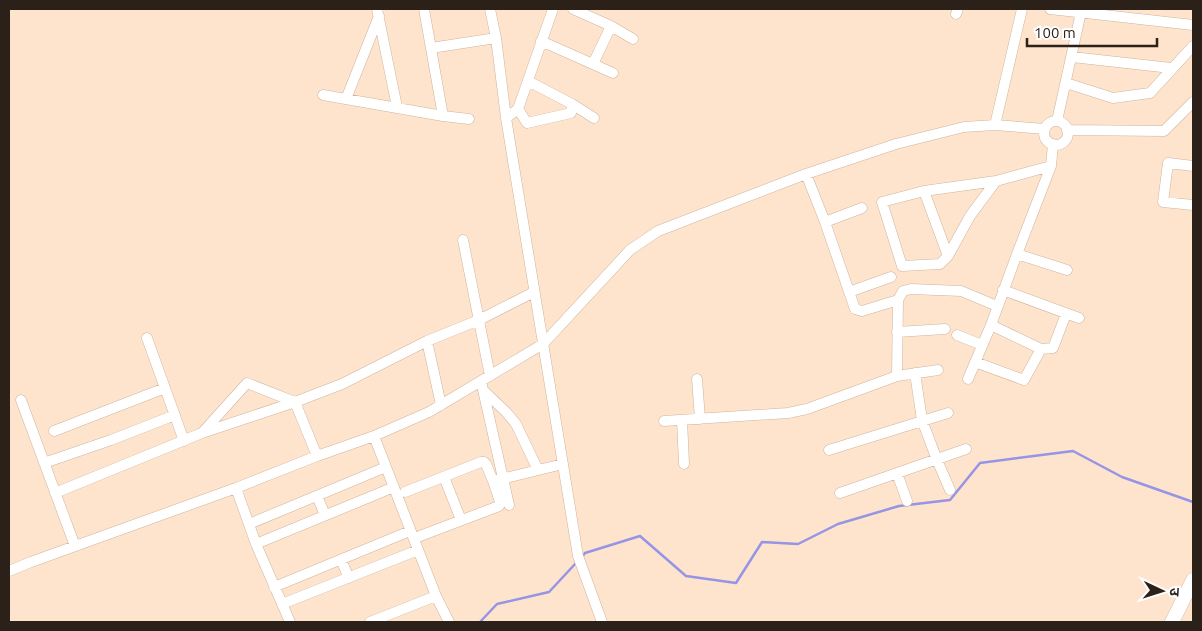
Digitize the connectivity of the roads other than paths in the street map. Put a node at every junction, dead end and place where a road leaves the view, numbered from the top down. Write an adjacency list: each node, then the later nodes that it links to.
1 (424, 9): 15 (street)
2 (490, 9): 11 (street)
3 (553, 9): 13 (street)
4 (573, 9): 10 (street)
5 (1022, 9): 34 (street)
6 (1050, 9): 8 (street)
7 (378, 12): 23 (street); 26 (street)
8 (1081, 12): 9 (street); 16 (street)
9 (1193, 25)
10 (611, 26): 12 (street); 17 (street)
11 (496, 38): 15 (street); 29 (street)
12 (633, 39)
13 (541, 41): 17 (street); 20 (street)
14 (1193, 46): 18 (street)
15 (431, 48): 28 (street)
16 (1072, 57): 18 (street); 21 (street)
17 (593, 64): 19 (street)
18 (1171, 68): 21 (street)
19 (613, 73)
20 (528, 81): 25 (street); 27 (street)
21 (1066, 83): 32 (street)
22 (323, 95): 23 (street)
23 (346, 99): 26 (street)
24 (1193, 102): 36 (street)
25 (572, 104): 30 (street); 33 (street)
26 (397, 108): 28 (street)
27 (518, 109): 29 (street); 33 (street)
28 (443, 116): 31 (street)
29 (506, 118): 33 (street); 52 (street)
30 (594, 118)
31 (469, 119)
32 (1057, 121): 35 (street); 36 (street)
33 (527, 123)
34 (995, 125): 35 (street); 40 (street)
35 (1045, 129): 37 (street)
36 (1067, 130): 37 (street)
37 (1053, 144): 39 (street)
38 (1191, 163): 43 (street)
39 (1051, 166): 41 (street); 47 (street)
40 (806, 174): 45 (street); 65 (street)
41 (996, 181): 42 (street); 48 (street)
42 (924, 191): 48 (street); 48 (street)
43 (1193, 205)
44 (862, 208): 45 (street)
45 (825, 222): 53 (street)
46 (463, 240): 58 (street)
47 (1017, 254): 49 (street); 51 (street)
48 (948, 256)
49 (1067, 270)
50 (891, 276): 53 (street)
51 (1003, 290): 55 (street); 56 (street)
52 (534, 292): 58 (street); 65 (street)
53 (849, 292): 54 (street)
54 (898, 300): 55 (street); 61 (street)
55 (997, 306): 59 (street)
56 (1066, 314): 57 (street); 67 (street)
57 (1079, 318)
58 (480, 320): 64 (street); 74 (street)
59 (991, 325): 66 (street); 67 (street)
60 (945, 329): 61 (street)
61 (897, 332): 71 (street)
62 (957, 335): 66 (street)
63 (147, 338): 75 (street)
64 (427, 341): 77 (street); 78 (street)
65 (543, 344): 74 (street); 94 (street)
66 (982, 345): 68 (street)
67 (1042, 349): 68 (street)
68 (974, 362): 73 (street)
69 (938, 370): 70 (street)
70 (915, 373): 71 (street); 83 (street)
71 (897, 376): 81 (street)
72 (697, 379): 81 (street)
73 (968, 379)
74 (485, 383): 78 (street); 97 (street); 100 (street)
75 (165, 388): 80 (street); 85 (street)
76 (21, 400): 93 (street)
77 (295, 402): 86 (street); 86 (street); 91 (street)
78 (441, 405): 87 (street)
79 (948, 413): 83 (street)
80 (175, 415): 88 (street); 93 (street)
81 (700, 419): 82 (street)
82 (682, 420): 84 (street); 95 (street)
83 (922, 420): 90 (street); 92 (street)
84 (664, 421)
85 (54, 431)
86 (202, 433): 88 (street)
87 (374, 436): 91 (street); 96 (street)
88 (184, 440): 105 (street)
89 (966, 449): 92 (street)
90 (829, 450)
91 (317, 456): 102 (street)
92 (937, 460): 98 (street); 103 (street)
93 (44, 463): 105 (street)
94 (563, 464): 97 (street); 128 (street)
95 (684, 464)
96 (386, 467): 101 (street); 107 (street)
97 (538, 470): 100 (street)
98 (897, 473): 106 (street); 108 (street)
99 (444, 477): 100 (street); 104 (street); 111 (street)
100 (498, 479): 109 (street); 111 (street)
101 (394, 487): 110 (street); 113 (street)
102 (236, 488): 112 (street); 116 (street)
103 (950, 490)
104 (405, 492)
105 (55, 493): 116 (street)
106 (840, 493)
107 (317, 496): 110 (street); 112 (street)
108 (907, 501)
109 (509, 505)
110 (325, 515): 115 (street)
111 (461, 520): 114 (street)
112 (249, 524): 115 (street)
113 (410, 531): 117 (street); 118 (street)
114 (420, 536)
115 (256, 544): 122 (street)
116 (75, 546): 119 (street)
117 (418, 550): 120 (street); 123 (street)
118 (341, 560): 120 (street); 122 (street)
119 (9, 571)
120 (349, 578): 124 (street)
121 (1193, 580): 129 (street)
122 (274, 587): 124 (street)
123 (436, 596): 126 (street); 127 (street)
124 (282, 604): 125 (street)
125 (290, 622)
126 (370, 622)
127 (449, 622)
128 (602, 622)
129 (1172, 622)

